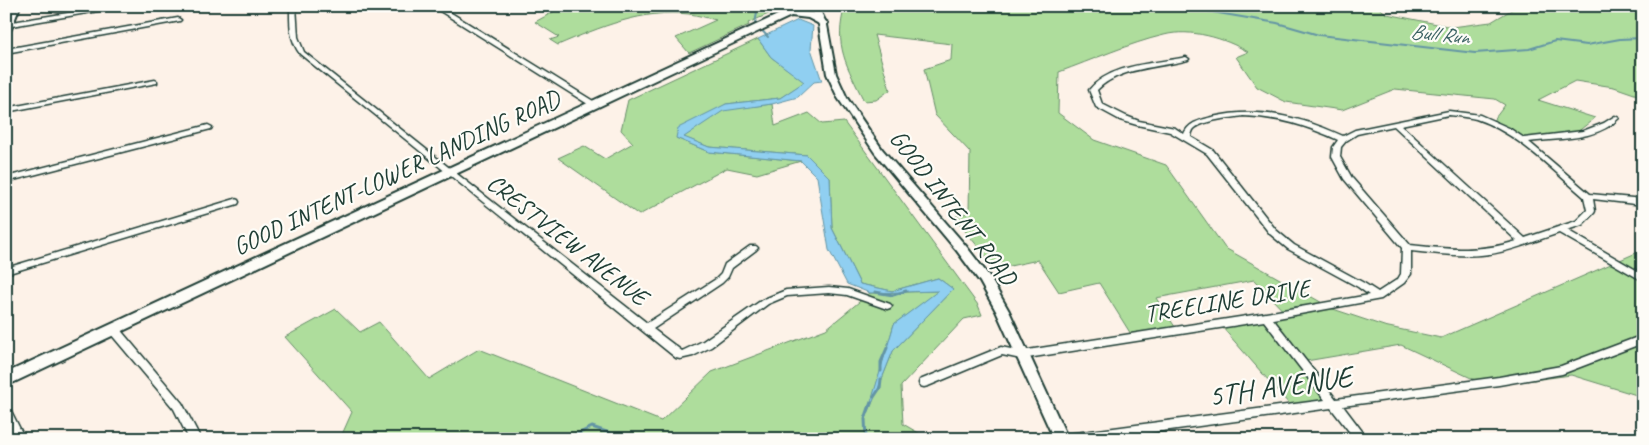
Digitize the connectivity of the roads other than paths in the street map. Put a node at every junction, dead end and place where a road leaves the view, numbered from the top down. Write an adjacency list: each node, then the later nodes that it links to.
1 (16, 6): 10 (main road)
2 (124, 6): 10 (street)
3 (293, 6): 22 (street, CRESTVIEW AVENUE)
4 (435, 6): 14 (street)
5 (805, 6): 7 (main road, GOOD INTENT-LOWER LANDING ROAD)
6 (814, 6): 9 (street, GOOD INTENT ROAD)
7 (784, 17): 9 (main road); 14 (main road, GOOD INTENT-LOWER LANDING ROAD)
8 (178, 20): 11 (street)
9 (823, 23): 39 (street, GOOD INTENT ROAD)
10 (7, 26)
11 (6, 51)
12 (1186, 59): 19 (street)
13 (155, 82): 15 (street)
14 (594, 104): 22 (main road, GOOD INTENT-LOWER LANDING ROAD)
15 (6, 110)
16 (1615, 118): 21 (street)
17 (1396, 124): 20 (street); 21 (street); 28 (street)
18 (208, 127): 23 (street)
19 (1187, 137): 20 (street); 33 (street)
20 (1343, 139): 30 (street)
21 (1523, 141): 24 (street)
22 (448, 172): 36 (street, CRESTVIEW AVENUE); 37 (main road, GOOD INTENT-LOWER LANDING ROAD)
23 (6, 180)
24 (1588, 196): 26 (street); 27 (street)
25 (235, 202): 31 (street)
26 (1643, 202)
27 (1561, 230): 28 (street); 32 (street)
28 (1523, 241): 30 (street)
29 (753, 248): 36 (street)
30 (1407, 248): 33 (street, TREELINE DRIVE)
31 (6, 271)
32 (1643, 278)
33 (1378, 297): 35 (street, TREELINE DRIVE)
34 (887, 306): 36 (street, CRESTVIEW AVENUE)
35 (1266, 317): 39 (street, TREELINE DRIVE); 42 (street)
36 (647, 328)
37 (114, 330): 40 (main road, GOOD INTENT-LOWER LANDING ROAD); 45 (street)
38 (1643, 340): 42 (street, 5TH AVENUE)
39 (1021, 354): 41 (street, TREELINE DRIVE); 46 (street, GOOD INTENT ROAD)
40 (6, 380)
41 (924, 383)
42 (1336, 404): 47 (street, 5TH AVENUE); 48 (street)
43 (6, 412): 44 (street)
44 (19, 439)
45 (196, 439)
46 (1061, 439)
47 (1068, 439)
48 (1362, 439)

